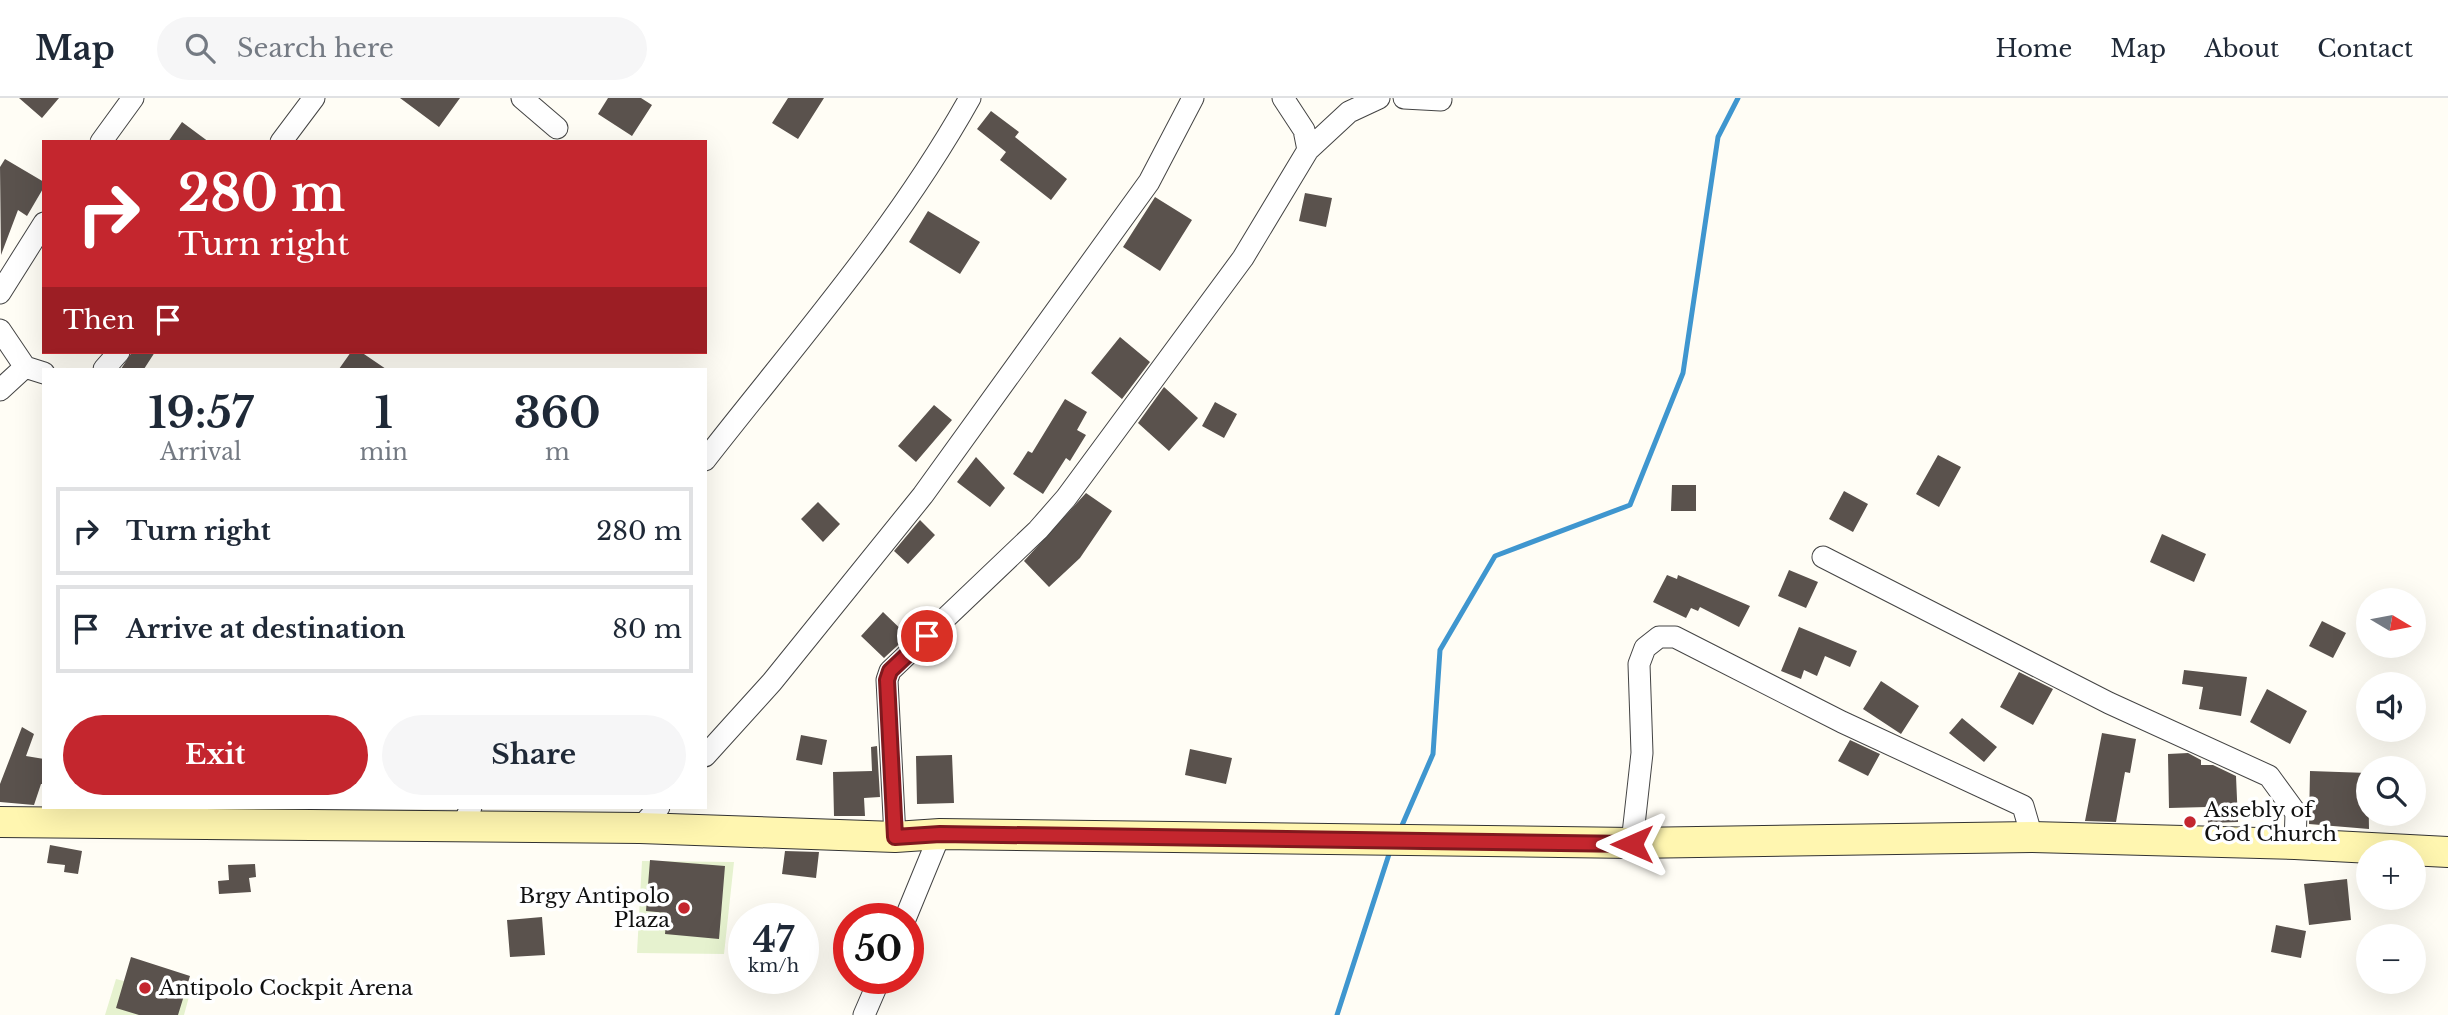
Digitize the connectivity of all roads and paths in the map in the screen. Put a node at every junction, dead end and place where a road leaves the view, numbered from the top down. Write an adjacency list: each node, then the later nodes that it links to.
1 (132, 98): 11 (street)
2 (314, 98): 12 (street)
3 (522, 98): 10 (street)
4 (970, 98): 21 (street)
5 (1193, 98): 23 (street)
6 (1283, 98): 13 (street)
7 (1379, 98): 13 (street)
8 (1404, 98): 9 (street)
9 (1441, 100)
10 (557, 128)
11 (103, 140)
12 (282, 140)
13 (1308, 150): 28 (street)
14 (42, 226): 15 (street)
15 (0, 293)
16 (0, 330): 19 (street)
17 (117, 354): 18 (street)
18 (105, 368)
19 (34, 370): 20 (street)
20 (0, 390)
21 (707, 457)
22 (1823, 557): 31 (street)
23 (707, 753)
24 (466, 817): 25 (main road); 26 (main road)
25 (649, 817): 28 (main road)
26 (0, 822)
27 (940, 834): 28 (main road); 30 (main road); 33 (street)
28 (895, 837)
29 (2032, 837): 30 (main road); 30 (street); 31 (main road)
30 (1632, 844)
31 (2295, 844): 32 (main road)
32 (2448, 852)
33 (912, 903)
34 (873, 994): 35 (street)
35 (864, 1015)

